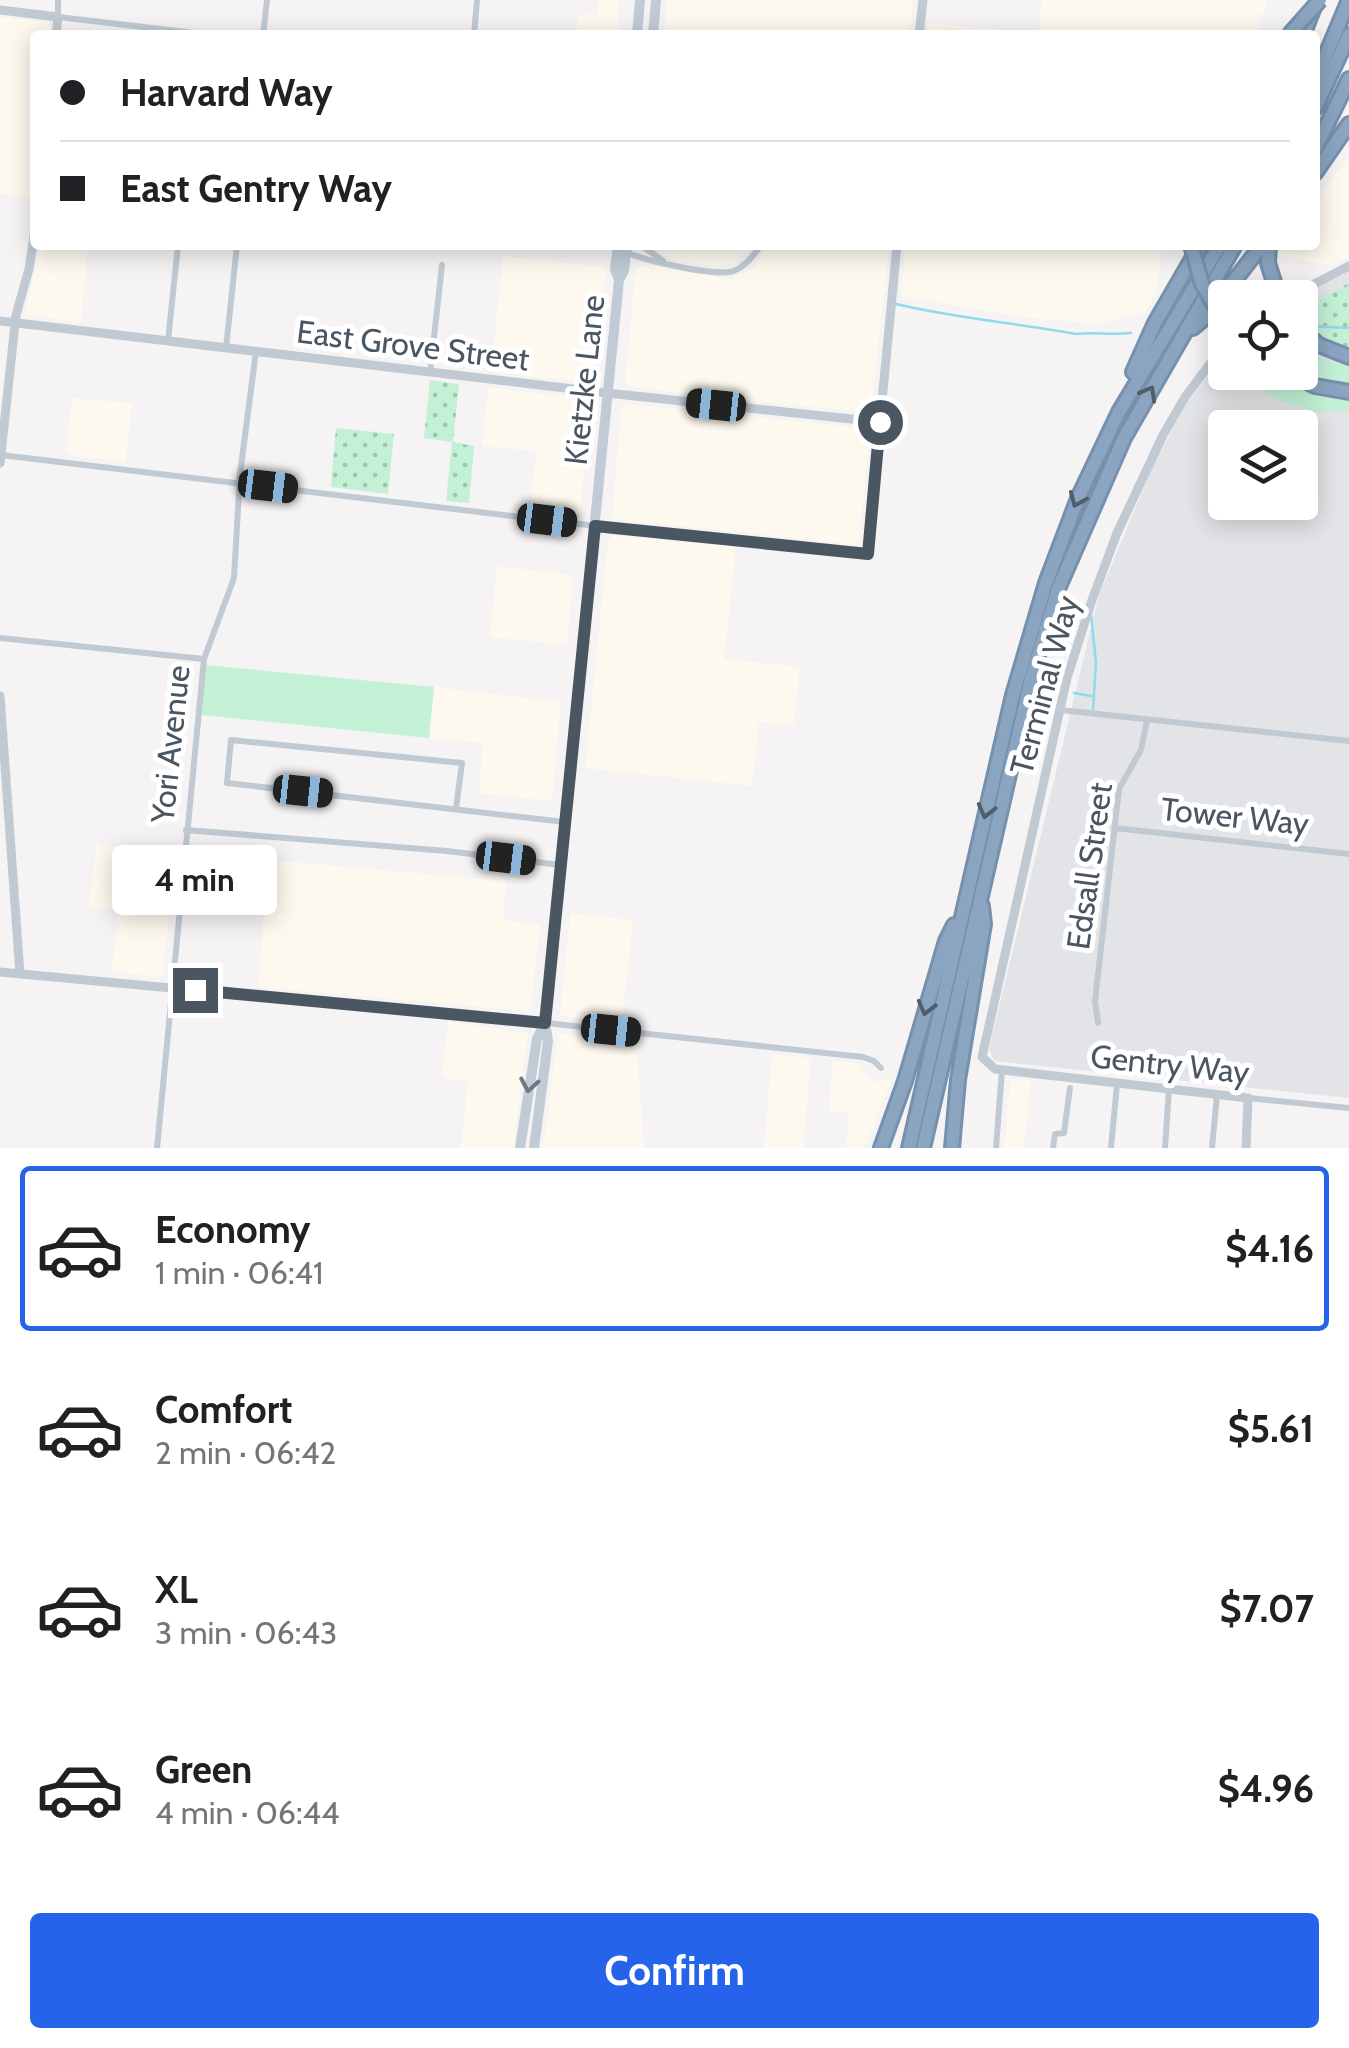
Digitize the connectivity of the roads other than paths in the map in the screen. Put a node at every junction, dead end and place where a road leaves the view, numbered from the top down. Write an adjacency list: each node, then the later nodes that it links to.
1 (58, 0): 10 (street)
2 (267, 0): 13 (street)
3 (477, 0): 14 (street)
4 (640, 0): 15 (main road)
5 (656, 0): 16 (main road)
6 (923, 0): 17 (street)
7 (1318, 0): 18 (highway, bridge); 19 (highway)
8 (1349, 0): 21 (highway)
9 (0, 10): 10 (street)
10 (58, 17): 11 (street); 12 (street)
11 (57, 30)
12 (169, 30)
13 (264, 30)
14 (474, 30)
15 (637, 30)
16 (654, 30)
17 (920, 30)
18 (1293, 30)
19 (1305, 30)
20 (1349, 35): 23 (highway)
21 (1320, 70)
22 (1349, 79): 25 (highway)
23 (1320, 97)
24 (1349, 124): 26 (highway)
25 (1320, 139)
26 (1320, 166)
27 (31, 250): 48 (street)
28 (177, 250): 51 (street)
29 (237, 250): 52 (street)
30 (623, 250): 59 (main road, Kietzke Lane)
31 (631, 250): 41 (street)
32 (647, 250): 41 (street)
33 (756, 250): 41 (street)
34 (897, 250): 61 (street)
35 (1192, 250): 46 (highway, bridge)
36 (1197, 250): 60 (highway)
37 (1217, 250): 60 (highway)
38 (1232, 250): 49 (highway)
39 (1262, 250): 49 (highway)
40 (1267, 250): 44 (highway)
41 (663, 262)
42 (442, 265): 56 (street)
43 (1349, 266): 45 (street)
44 (1273, 280)
45 (1318, 282)
46 (1208, 294)
47 (0, 321): 48 (street, East Grove Street)
48 (15, 322): 51 (street, East Grove Street); 62 (street)
49 (1184, 336): 79 (highway, one-way to 49)
50 (1318, 340): 54 (highway)
51 (168, 341): 52 (street, East Grove Street)
52 (226, 348): 53 (street, East Grove Street)
53 (256, 352): 56 (street, East Grove Street); 65 (street, Yori Avenue)
54 (1343, 355)
55 (1208, 367): 70 (street, Terminal Way)
56 (430, 373): 59 (street, East Grove Street)
57 (1318, 387): 58 (highway)
58 (1347, 392)
59 (607, 393): 61 (street, East Grove Street); 66 (main road, Kietzke Lane)
60 (1119, 412): 80 (highway, one-way to 80)
61 (880, 422): 66 (street)
62 (2, 426): 63 (street)
63 (1, 454): 64 (street); 65 (street)
64 (0, 463)
65 (240, 483): 66 (street); 68 (street, Yori Avenue)
66 (595, 526): 74 (main road, Kietzke Lane)
67 (0, 638): 68 (street)
68 (204, 659): 76 (street, Yori Avenue)
69 (0, 696): 82 (street)
70 (1061, 710): 71 (street); 86 (street, Terminal Way)
71 (1147, 720): 72 (street); 75 (street, Edsall Street)
72 (1349, 742)
73 (456, 808): 73 (street); 74 (street)
74 (565, 822): 78 (main road, Kietzke Lane)
75 (1115, 828): 77 (street, Tower Way); 85 (street, Edsall Street)
76 (186, 830): 78 (street); 83 (street, Yori Avenue)
77 (1349, 854)
78 (560, 865): 84 (main road, Kietzke Lane)
79 (981, 898): 100 (highway); 101 (highway)
80 (962, 910): 98 (highway, one-way to 98); 99 (highway)
81 (0, 972): 82 (street)
82 (20, 974): 83 (street)
83 (173, 988): 84 (street); 95 (street, Yori Avenue)
84 (545, 1023): 87 (street); 96 (main road, Kietzke Lane, one-way to 96); 97 (main road, Kietzke Lane)
85 (1098, 1023)
86 (987, 1065): 88 (street, Gentry Way)
87 (881, 1068)
88 (1002, 1070): 89 (street, Gentry Way); 102 (street)
89 (1117, 1084): 91 (street, Gentry Way); 104 (street)
90 (1070, 1088): 103 (street)
91 (1169, 1090): 92 (street, Gentry Way); 105 (street)
92 (1218, 1094): 93 (street, Gentry Way); 106 (street)
93 (1248, 1098): 94 (street, Gentry Way); 107 (street)
94 (1349, 1108)
95 (157, 1148)
96 (520, 1148)
97 (534, 1148)
98 (880, 1148)
99 (910, 1148)
100 (924, 1148)
101 (952, 1148)
102 (996, 1148)
103 (1054, 1148)
104 (1111, 1148)
105 (1164, 1148)
106 (1212, 1148)
107 (1246, 1148)

